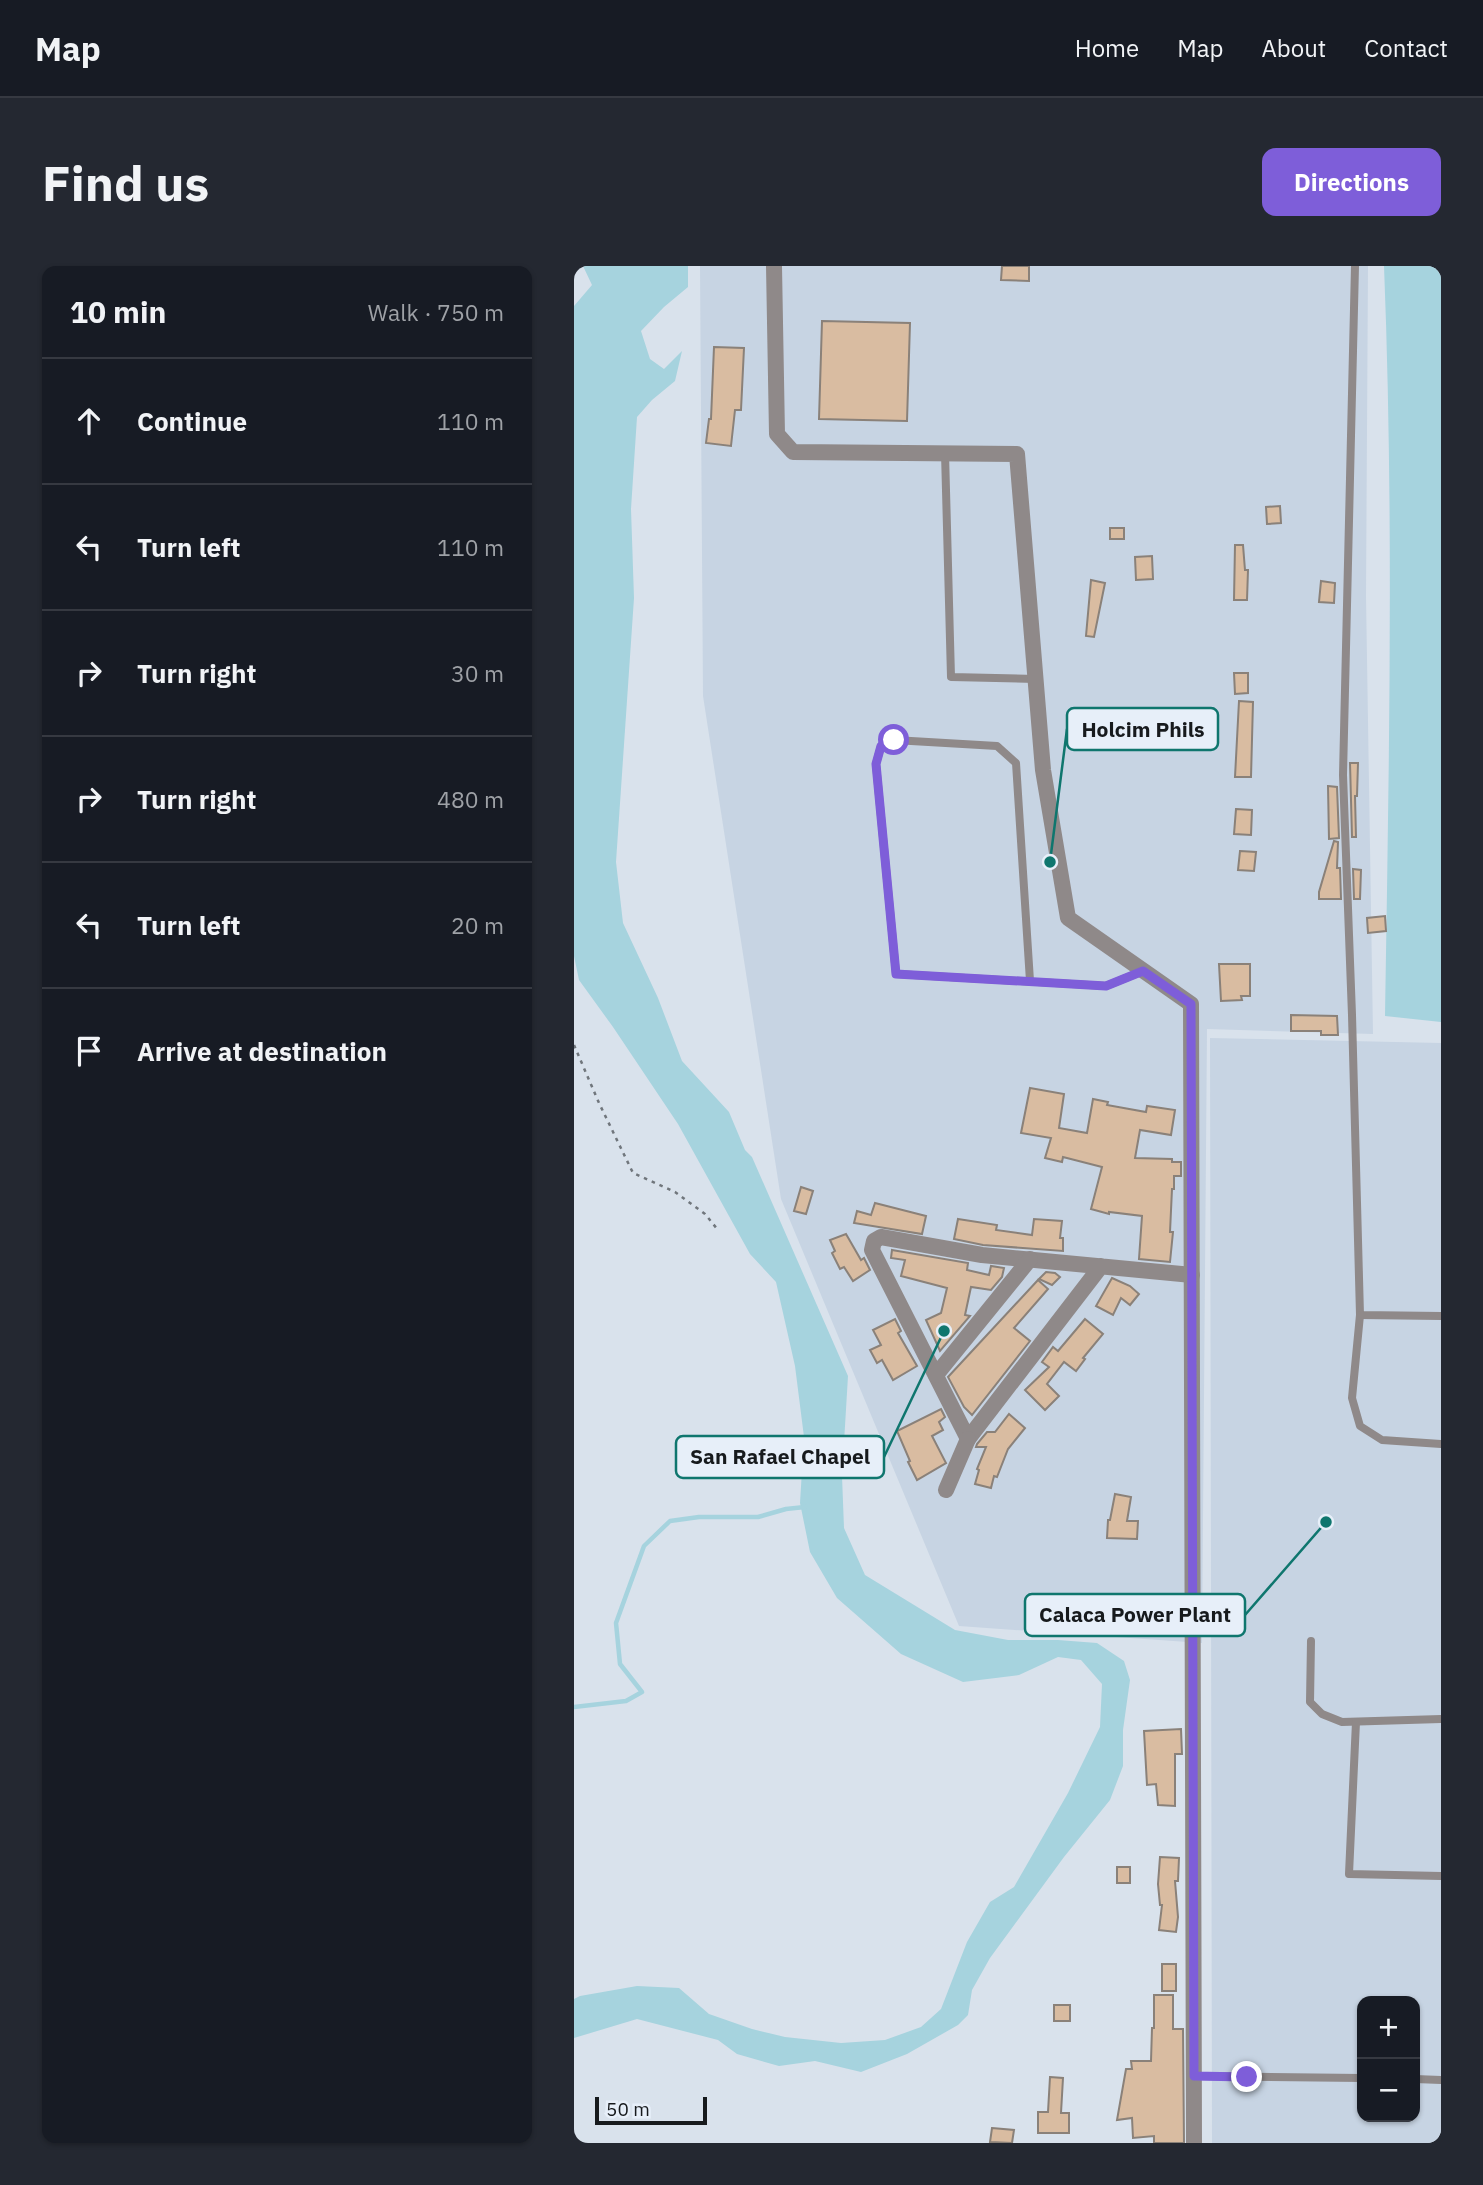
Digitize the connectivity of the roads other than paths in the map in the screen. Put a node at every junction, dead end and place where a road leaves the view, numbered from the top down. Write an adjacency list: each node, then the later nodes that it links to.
1 (774, 266): 3 (street)
2 (1355, 266): 10 (lane)
3 (945, 453): 4 (street); 4 (lane)
4 (1036, 679): 5 (street)
5 (1143, 971): 6 (lane); 9 (street)
6 (1030, 981): 6 (lane)
7 (1030, 1259): 8 (street); 12 (street); 12 (street)
8 (1101, 1266): 9 (street); 13 (street)
9 (1192, 1275): 20 (street)
10 (1360, 1315): 11 (lane); 14 (lane)
11 (1441, 1316)
12 (936, 1375): 13 (street)
13 (968, 1439): 15 (street)
14 (1441, 1444)
15 (946, 1490)
16 (1311, 1641): 18 (lane)
17 (1441, 1719): 18 (lane)
18 (1356, 1722): 19 (lane)
19 (1441, 1876)
20 (1194, 2076): 21 (lane); 24 (street)
21 (1357, 2078)
22 (1420, 2079): 23 (lane)
23 (1441, 2080)
24 (1194, 2143)

